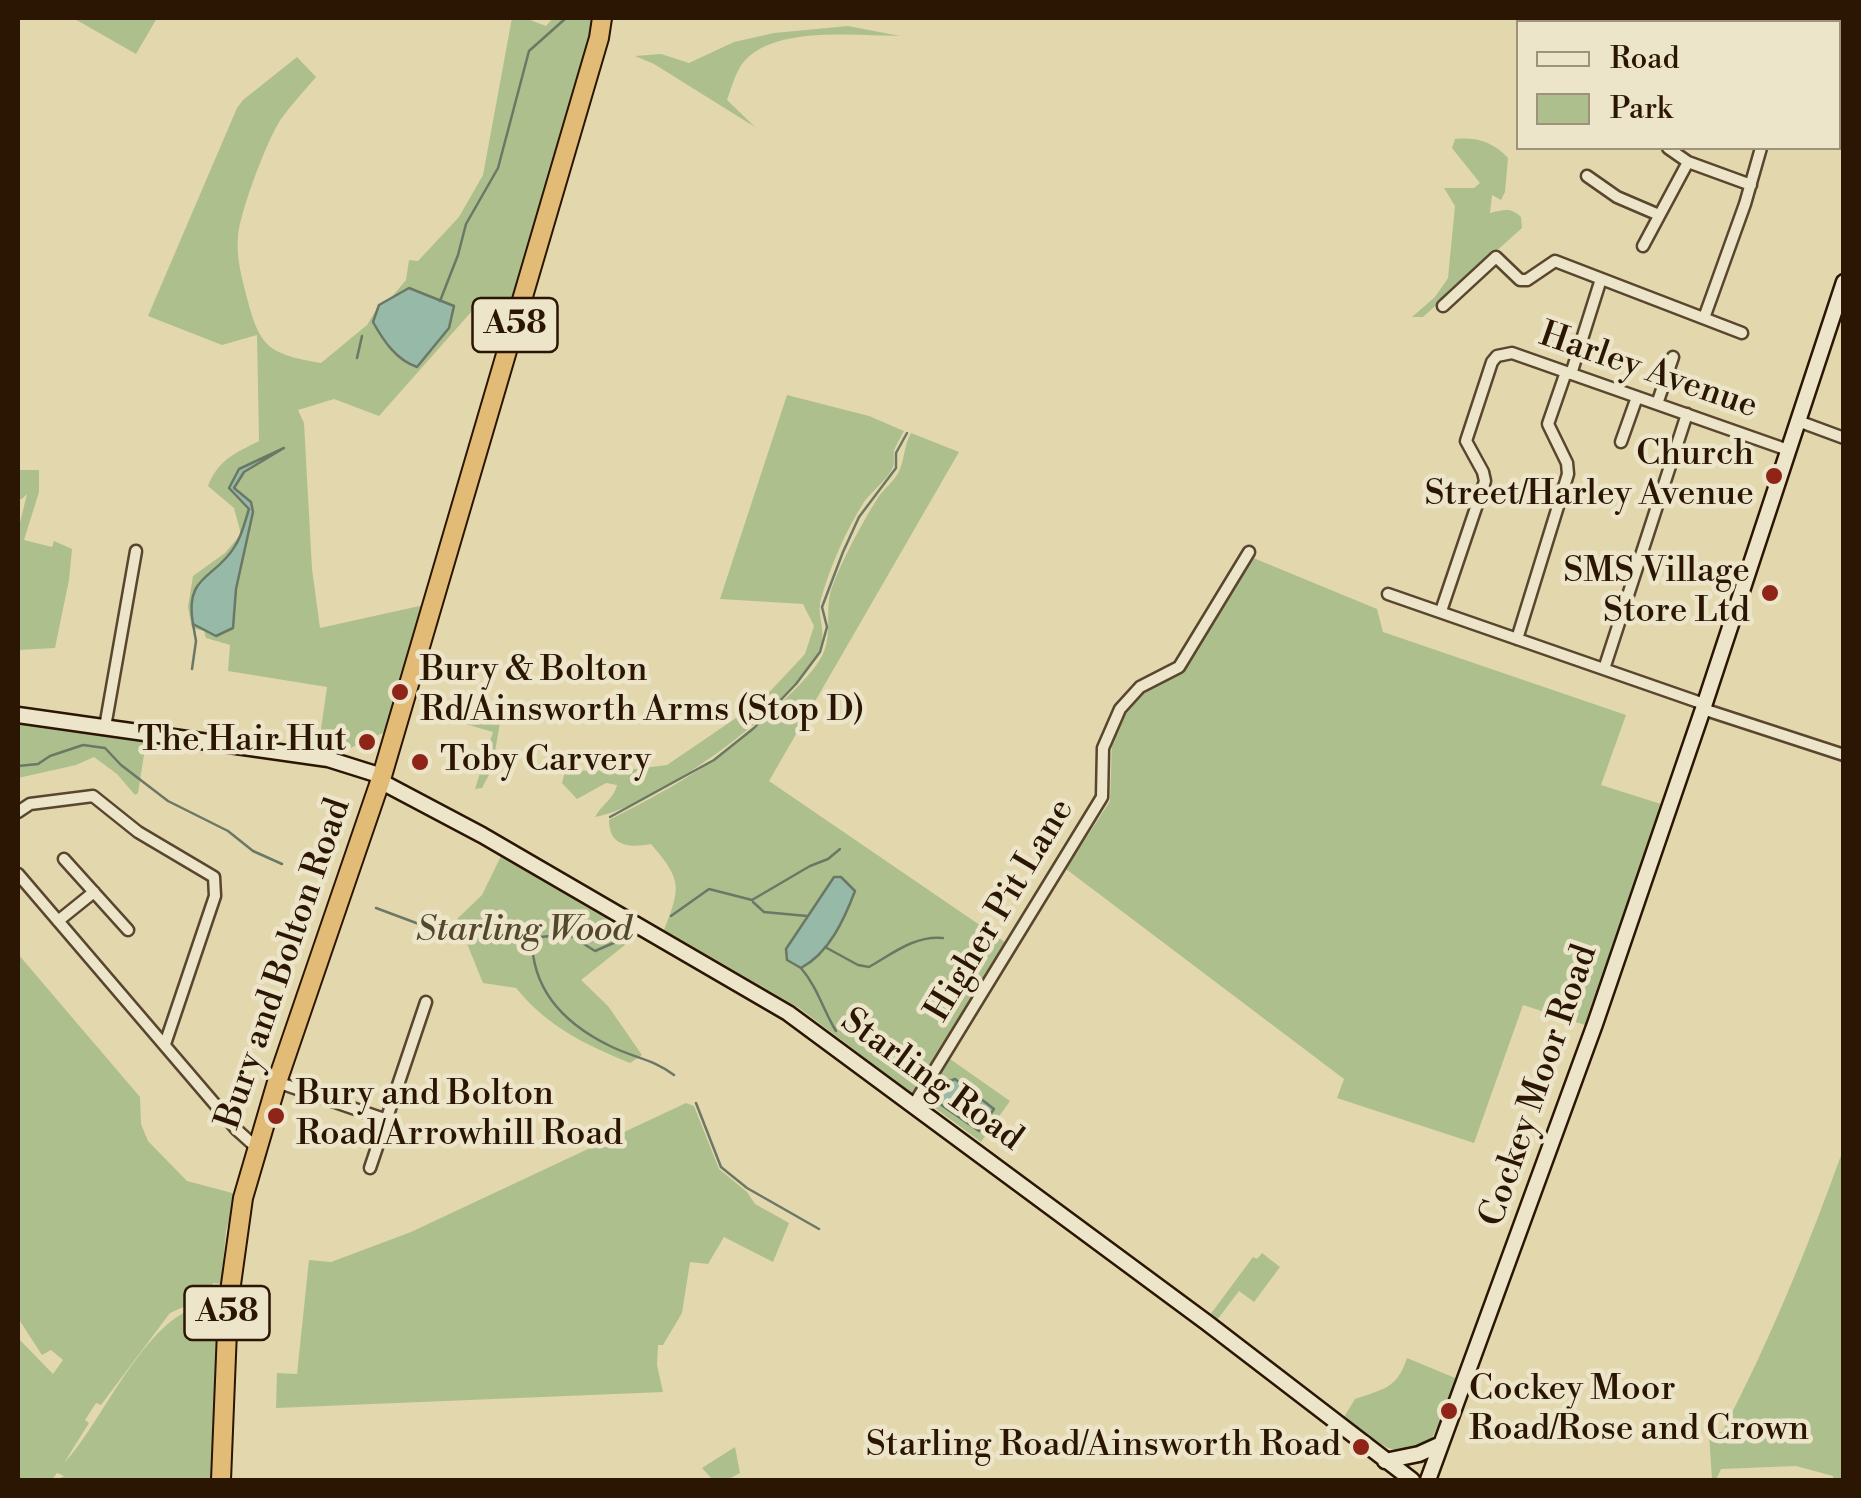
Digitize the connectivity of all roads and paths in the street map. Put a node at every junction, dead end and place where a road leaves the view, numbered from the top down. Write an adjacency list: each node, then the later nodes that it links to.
1 (602, 18): 33 (highway, Bury and Bolton Road / A58)
2 (1671, 150): 4 (street)
3 (1761, 150): 6 (street)
4 (1688, 162): 6 (street); 7 (street)
5 (1587, 176): 7 (street)
6 (1752, 185): 12 (street)
7 (1659, 215): 8 (street)
8 (1643, 246)
9 (1601, 279): 11 (street); 12 (street); 15 (street)
10 (1844, 282): 19 (main road, Cockey Moor Road)
11 (1443, 306)
12 (1704, 318): 13 (street)
13 (1742, 333)
14 (1673, 357): 17 (street)
15 (1568, 373): 16 (street, Harley Avenue); 26 (street, Harley Avenue); 27 (street)
16 (1637, 397): 17 (street, Harley Avenue); 21 (street)
17 (1657, 404): 18 (street, Harley Avenue)
18 (1687, 414): 22 (street, Harley Avenue); 28 (street)
19 (1798, 421): 20 (street); 22 (main road, Cockey Moor Road)
20 (1844, 438)
21 (1621, 442)
22 (1788, 450): 29 (main road, Cockey Moor Road)
23 (136, 551): 31 (street)
24 (1249, 552): 43 (street, Higher Pit Lane)
25 (1388, 594): 26 (street)
26 (1441, 612): 27 (street)
27 (1517, 638): 28 (street)
28 (1604, 669): 29 (street)
29 (1704, 707): 32 (street); 47 (main road, Cockey Moor Road)
30 (18, 715): 31 (main road, Starling Road)
31 (106, 728): 33 (main road, Starling Road)
32 (1844, 755)
33 (381, 778): 42 (highway, Bury and Bolton Road / A58); 43 (main road, Starling Road)
34 (18, 812): 41 (street)
35 (64, 859): 37 (street)
36 (18, 874): 38 (street)
37 (94, 892): 38 (street); 39 (street)
38 (58, 922): 41 (street)
39 (128, 930)
40 (426, 1002): 44 (street)
41 (166, 1044): 45 (street)
42 (277, 1082): 44 (street); 45 (highway, Bury and Bolton Road / A58)
43 (914, 1104): 48 (main road, Starling Road)
44 (386, 1120): 46 (street)
45 (257, 1148): 49 (highway, Bury and Bolton Road / A58)
46 (370, 1168)
47 (1441, 1444): 48 (main road); 51 (main road, Cockey Moor Road)
48 (1385, 1461): 50 (main road, Starling Road)
49 (221, 1480)
50 (1412, 1480)
51 (1428, 1480)

